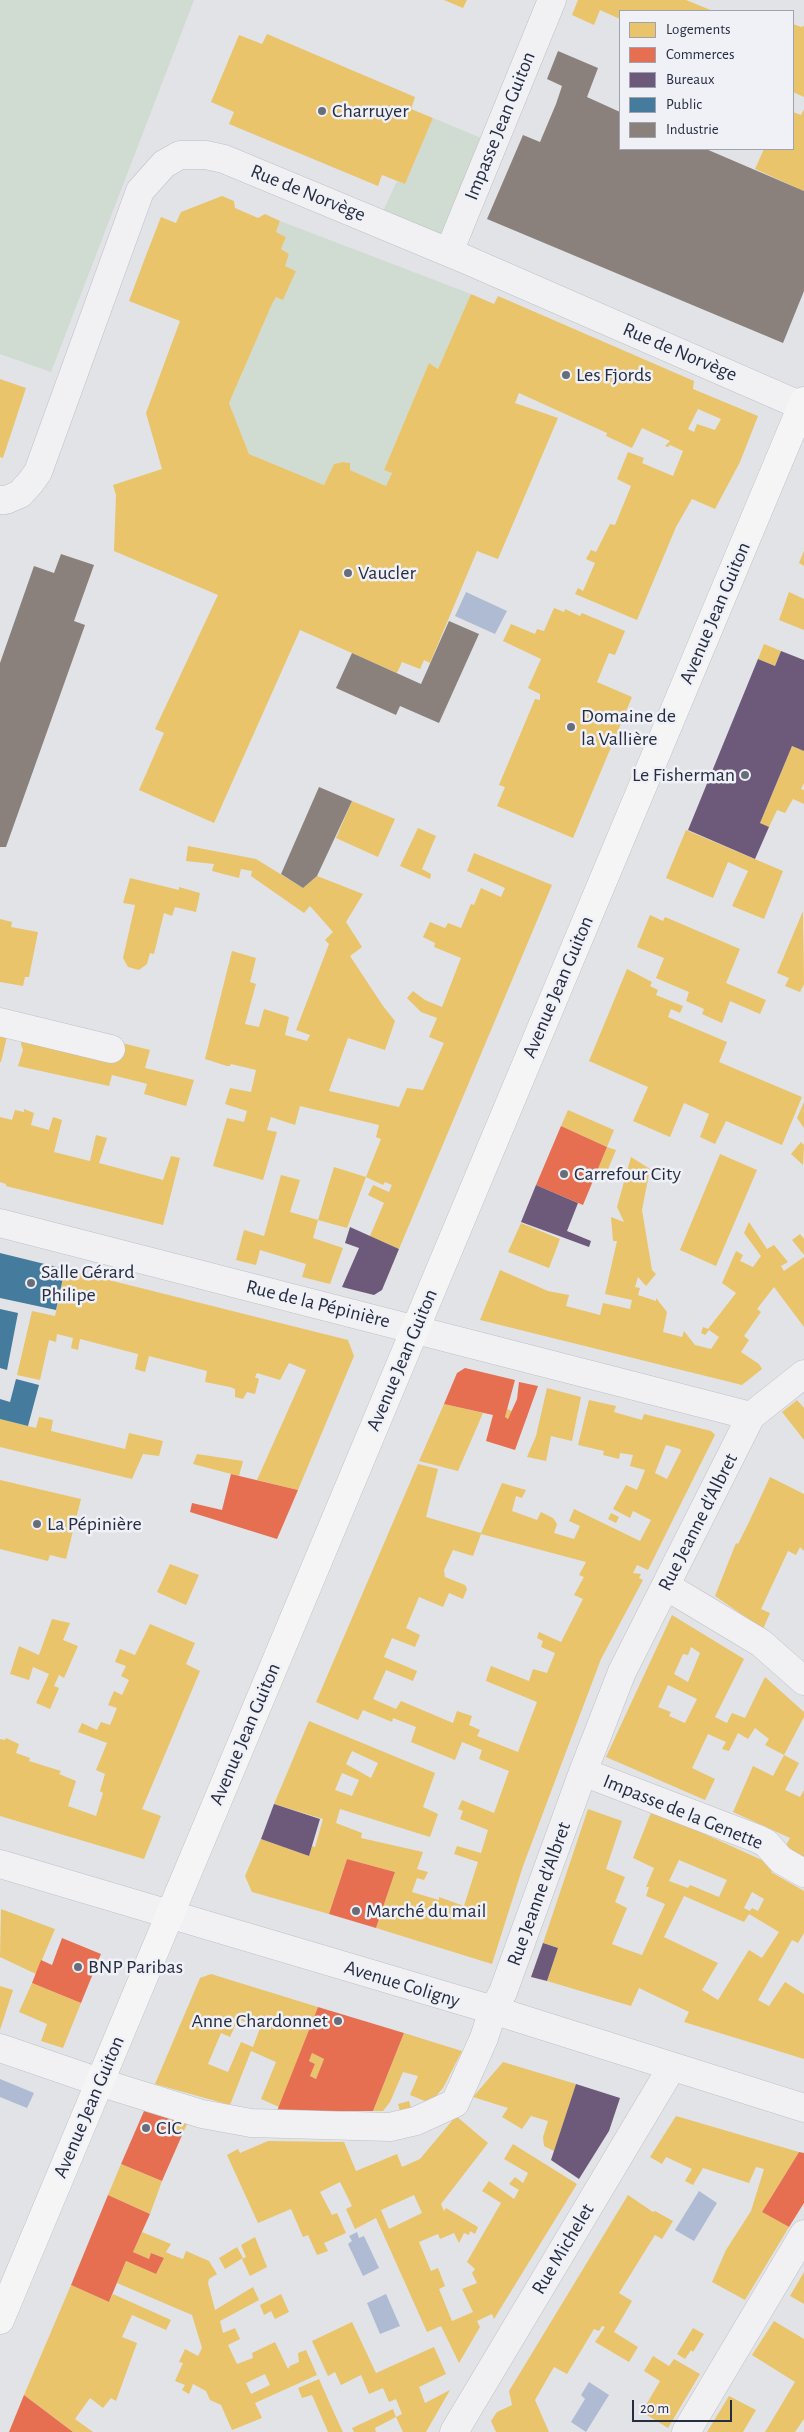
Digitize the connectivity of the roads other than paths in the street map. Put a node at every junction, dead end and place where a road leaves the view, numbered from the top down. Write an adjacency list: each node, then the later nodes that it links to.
1 (552, 0): 2 (street, Impasse Jean Guiton)
2 (449, 252): 3 (street, Rue de Norvège); 4 (street, Rue de Norvège)
3 (803, 404): 8 (main road, Avenue Jean Guiton)
4 (0, 500)
5 (0, 1022): 6 (street)
6 (111, 1049)
7 (0, 1223): 8 (street, Rue de la Pépinière)
8 (415, 1328): 10 (street, Rue de la Pépinière); 16 (main road, Avenue Jean Guiton)
9 (804, 1374): 10 (street, Rue Jeanne d'Albret)
10 (751, 1416): 11 (street, Rue Jeanne d'Albret)
11 (666, 1586): 12 (street); 13 (street, Rue Jeanne d'Albret)
12 (804, 1681)
13 (583, 1772): 15 (street, Impasse de la Genette); 17 (street, Rue Jeanne d'Albret)
14 (0, 1864): 16 (street, Avenue Coligny)
15 (804, 1873)
16 (169, 1916): 17 (street, Avenue Coligny); 20 (main road, Avenue Jean Guiton)
17 (493, 2010): 19 (street, Avenue Coligny); 20 (street, Rue Jeanne d'Albret)
18 (0, 2048): 20 (street, Rue Jeanne d'Albret)
19 (672, 2067): 21 (street, Avenue Coligny); 24 (street, Rue Michelet)
20 (99, 2082): 23 (main road, Avenue Jean Guiton)
21 (804, 2108)
22 (804, 2234): 25 (street)
23 (0, 2320)
24 (454, 2432)
25 (686, 2432)

